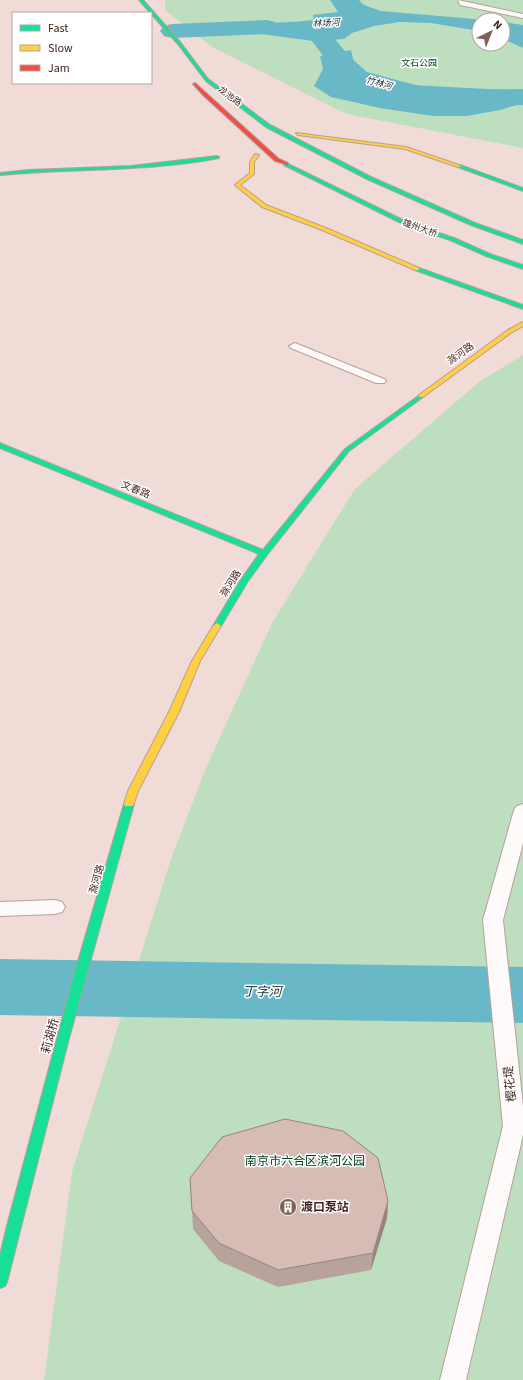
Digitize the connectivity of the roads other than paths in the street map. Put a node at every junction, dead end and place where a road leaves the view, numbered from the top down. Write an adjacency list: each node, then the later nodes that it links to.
1 (141, 0): 3 (street, 龙池路)
2 (464, 0): 5 (lane)
3 (151, 12)
4 (152, 13): 11 (street, 龙池路)
5 (523, 16)
6 (191, 78): 15 (street, 龙池路)
7 (298, 134): 8 (street)
8 (385, 146): 11 (street); 16 (street)
9 (257, 155): 19 (street)
10 (217, 157): 14 (street)
11 (348, 158): 17 (street)
12 (289, 169): 13 (street)
13 (276, 170)
14 (0, 174)
15 (320, 182): 18 (street, 雄州大桥)
16 (523, 190)
17 (523, 242)
18 (523, 267)
19 (523, 307)
20 (523, 324): 24 (street, 滁河路)
21 (295, 346): 22 (lane)
22 (380, 381)
23 (0, 445): 24 (street, 文春路)
24 (264, 552): 28 (street, 滁河路)
25 (523, 810): 30 (lane, 樱花堤)
26 (55, 906): 27 (lane)
27 (0, 909)
28 (87, 947): 29 (street, 莉湖桥)
29 (0, 1282)
30 (453, 1380)

